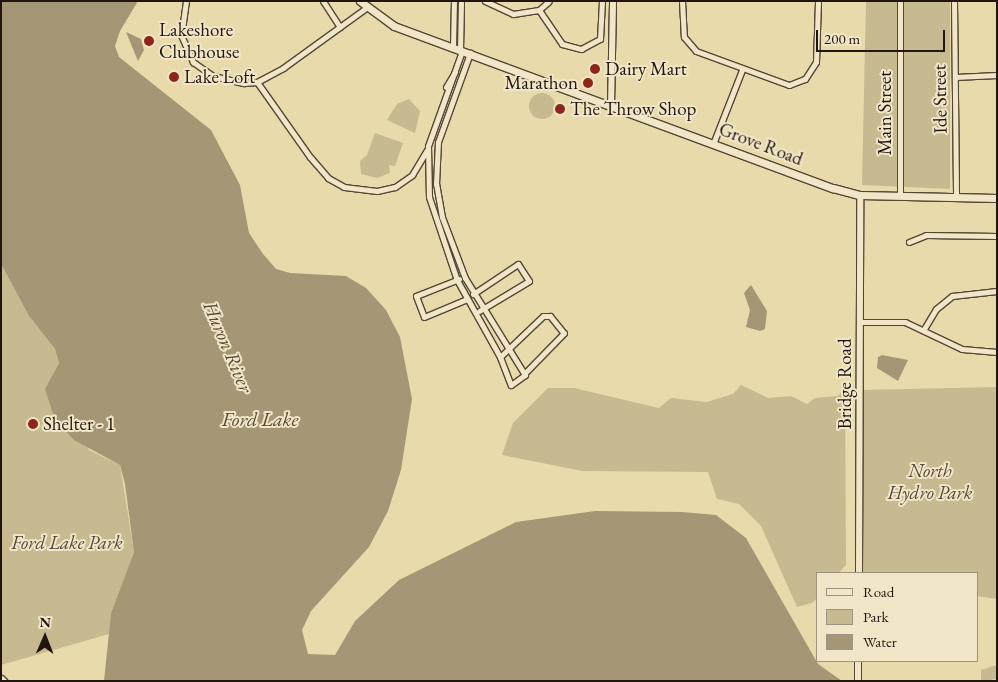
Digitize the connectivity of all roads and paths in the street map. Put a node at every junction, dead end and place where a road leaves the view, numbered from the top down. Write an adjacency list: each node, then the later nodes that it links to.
1 (186, 1): 24 (street)
2 (323, 1): 16 (street)
3 (360, 1): 14 (main road, Grove Road)
4 (454, 1): 17 (street)
5 (461, 1): 17 (street)
6 (485, 1): 15 (street)
7 (548, 1): 15 (street)
8 (602, 1): 15 (street)
9 (613, 1): 27 (street)
10 (682, 1): 19 (street)
11 (818, 1): 19 (street)
12 (900, 1): 36 (street, Main Street)
13 (954, 1): 23 (street, Ide Street)
14 (366, 8): 16 (street); 17 (main road, Grove Road)
15 (539, 10)
16 (340, 27): 24 (street)
17 (459, 49): 18 (main road, Grove Road); 20 (street)
18 (470, 53): 21 (street); 27 (main road, Grove Road)
19 (742, 70): 31 (street)
20 (454, 72): 21 (street); 25 (street); 28 (street)
21 (462, 75): 26 (street)
22 (997, 75): 23 (street)
23 (955, 77): 37 (street, Ide Street)
24 (257, 82): 32 (street)
25 (445, 99): 26 (street); 28 (street)
26 (452, 102): 30 (street)
27 (611, 107): 31 (main road, Grove Road)
28 (442, 108): 29 (street)
29 (434, 131): 30 (street); 32 (street)
30 (440, 133): 33 (street)
31 (713, 144): 35 (main road, Grove Road)
32 (428, 146): 34 (street)
33 (435, 172): 34 (street); 39 (street)
34 (426, 174): 40 (street)
35 (860, 194): 36 (main road, Grove Road); 50 (street, Bridge Road)
36 (900, 195): 37 (main road, Grove Road)
37 (956, 197): 38 (main road, Grove Road)
38 (997, 198)
39 (442, 217): 40 (street); 43 (street)
40 (434, 219): 44 (street)
41 (997, 236): 42 (street)
42 (909, 242)
43 (465, 278): 44 (street); 46 (street)
44 (457, 280): 47 (street); 47 (street)
45 (997, 291): 51 (street)
46 (473, 294): 48 (street); 48 (street)
47 (467, 300): 49 (street)
48 (482, 310): 49 (street); 52 (street)
49 (474, 314): 54 (street)
50 (860, 322): 51 (street); 56 (street, Bridge Road)
51 (924, 329): 53 (street)
52 (508, 352): 54 (street); 55 (street); 55 (street)
53 (997, 352)
54 (500, 357): 55 (street)
55 (524, 374)
56 (859, 572)
57 (858, 662): 58 (street)
58 (858, 681)

